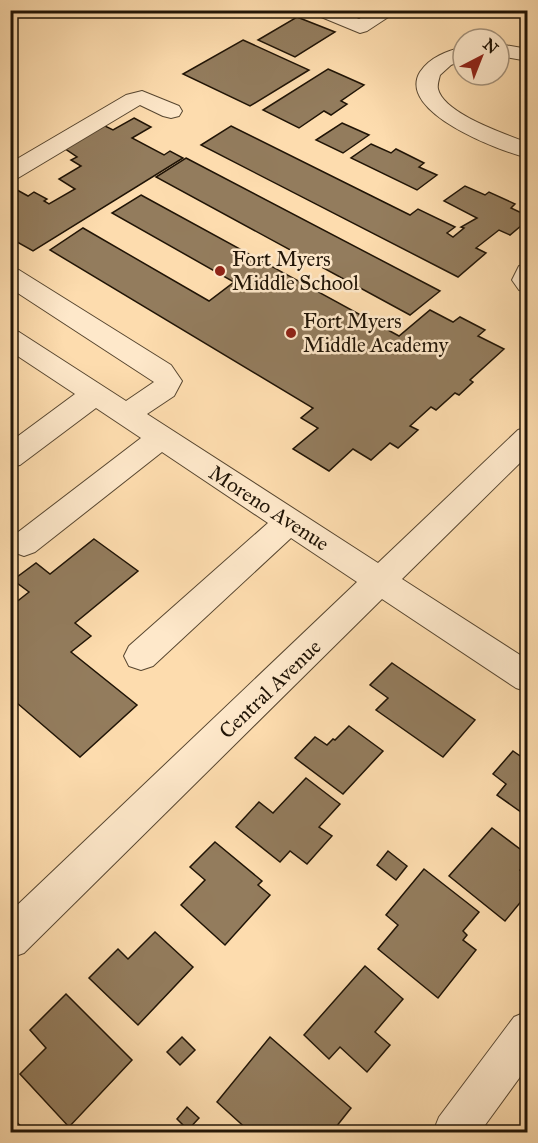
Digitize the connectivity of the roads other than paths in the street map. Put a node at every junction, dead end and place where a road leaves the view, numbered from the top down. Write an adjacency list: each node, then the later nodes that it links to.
1 (321, 10): 2 (street)
2 (389, 10)
3 (511, 52): 4 (street)
4 (528, 55)
5 (451, 58): 7 (street)
6 (171, 111): 8 (street)
7 (528, 151)
8 (10, 173)
9 (528, 272): 11 (street)
10 (10, 276): 14 (street)
11 (528, 284)
12 (10, 338): 13 (street, Moreno Avenue)
13 (95, 394): 14 (street, Moreno Avenue); 17 (street)
14 (127, 414): 15 (street, Moreno Avenue)
15 (162, 437): 18 (street, Moreno Avenue); 19 (street)
16 (528, 437): 20 (street, Central Avenue)
17 (10, 457)
18 (290, 521): 20 (street, Moreno Avenue); 21 (street)
19 (24, 544)
20 (381, 581): 22 (street, Moreno Avenue); 23 (street, Central Avenue)
21 (141, 656)
22 (528, 678)
23 (10, 939)
24 (528, 1031): 25 (street)
25 (454, 1132)

